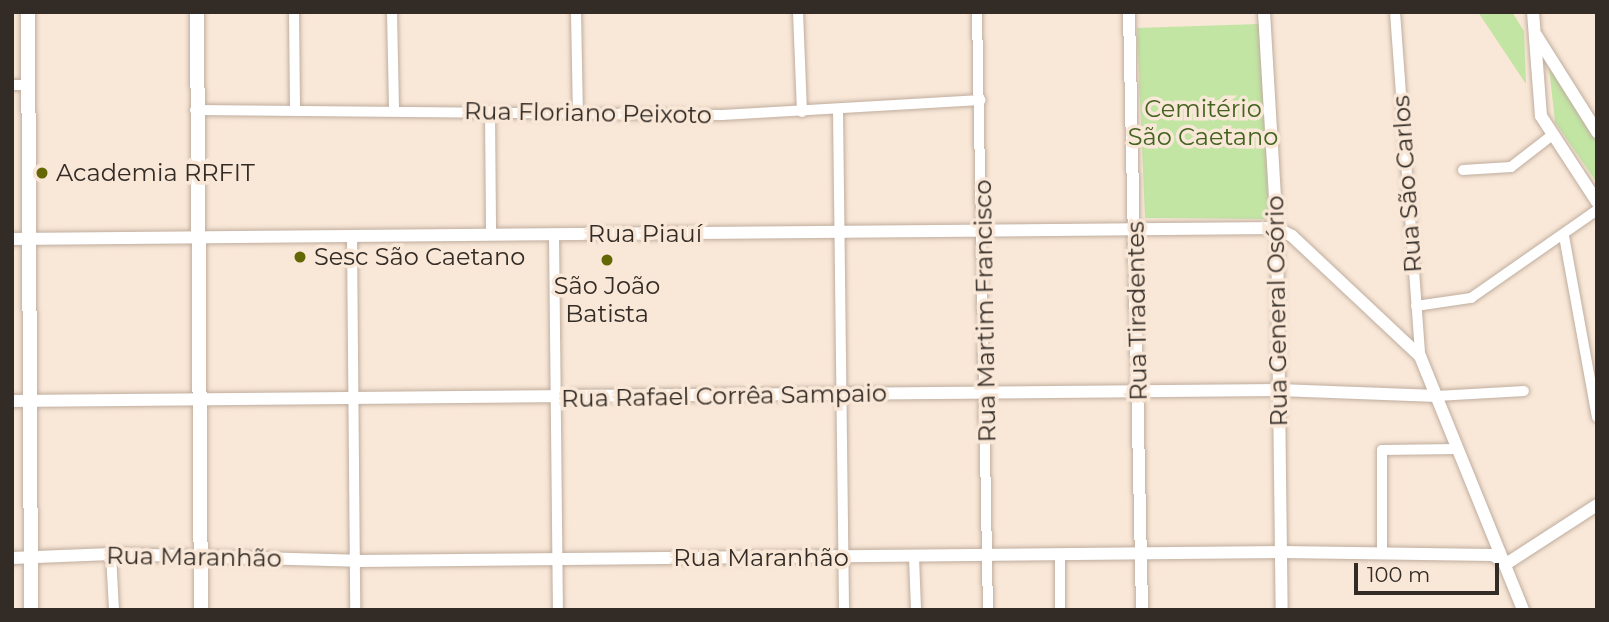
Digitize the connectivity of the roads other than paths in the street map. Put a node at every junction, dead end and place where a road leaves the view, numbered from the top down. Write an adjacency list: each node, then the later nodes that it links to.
1 (28, 12): 16 (main road)
2 (197, 12): 19 (main road)
3 (294, 12): 18 (street)
4 (392, 12): 20 (street)
5 (576, 12): 24 (street)
6 (798, 12): 23 (street)
7 (977, 12): 17 (street, Rua Martim Francisco)
8 (1129, 12): 32 (street, Rua Tiradentes)
9 (1264, 12): 30 (street, Rua General Osório)
10 (1395, 12): 41 (street, Rua São Carlos)
11 (1533, 12): 12 (street)
12 (1533, 26): 13 (street); 14 (street)
13 (1550, 62): 14 (street); 25 (street)
14 (1535, 74): 26 (street)
15 (12, 85): 16 (street)
16 (29, 85): 40 (main road)
17 (981, 100): 21 (street, Rua Floriano Peixoto); 31 (street, Rua Martim Francisco)
18 (295, 109): 19 (street, Rua Floriano Peixoto); 20 (street, Rua Floriano Peixoto)
19 (195, 110): 37 (main road)
20 (394, 110): 22 (street, Rua Floriano Peixoto)
21 (838, 110): 23 (street, Rua Floriano Peixoto); 33 (street)
22 (490, 111): 24 (street, Rua Floriano Peixoto); 35 (street)
23 (802, 112): 24 (street, Rua Floriano Peixoto)
24 (578, 113)
25 (1597, 132)
26 (1551, 136): 27 (street); 28 (street)
27 (1463, 170)
28 (1597, 202)
29 (1597, 210): 36 (street)
30 (1277, 228): 32 (street, Rua Piauí); 42 (street); 43 (street, Rua General Osório)
31 (984, 230): 32 (street, Rua Piauí); 33 (street, Rua Piauí); 46 (street, Rua Martim Francisco)
32 (1137, 230): 45 (street, Rua Tiradentes)
33 (840, 232): 34 (street, Rua Piauí); 47 (street)
34 (554, 234): 35 (street, Rua Piauí); 50 (street)
35 (491, 235): 38 (street, Rua Piauí)
36 (1564, 236): 41 (street); 54 (street)
37 (195, 237): 38 (street, Rua Piauí); 40 (street, Rua Piauí); 51 (main road)
38 (352, 237): 49 (street)
39 (12, 239): 40 (street, Rua Piauí)
40 (30, 239): 53 (main road)
41 (1416, 306): 42 (street, Rua São Carlos)
42 (1420, 356): 48 (street)
43 (1279, 390): 45 (street, Rua Rafael Corrêa Sampaio); 48 (street, Rua Rafael Corrêa Sampaio); 57 (street, Rua General Osório)
44 (1524, 391): 48 (street)
45 (1138, 392): 46 (street, Rua Rafael Corrêa Sampaio); 60 (street, Rua Tiradentes)
46 (987, 393): 47 (street, Rua Rafael Corrêa Sampaio); 62 (street, Rua Martim Francisco)
47 (842, 395): 50 (street, Rua Rafael Corrêa Sampaio); 65 (street)
48 (1437, 396): 55 (street)
49 (353, 398): 50 (street, Rua Rafael Corrêa Sampaio); 51 (street, Rua Rafael Corrêa Sampaio); 69 (street)
50 (555, 399): 68 (street)
51 (197, 400): 53 (street, Rua Rafael Corrêa Sampaio); 61 (main road)
52 (12, 401): 53 (street, Rua Rafael Corrêa Sampaio)
53 (32, 401): 64 (main road)
54 (1597, 417)
55 (1458, 449): 58 (street); 70 (street)
56 (1597, 505): 70 (street)
57 (1282, 552): 58 (street, Rua Maranhão); 60 (street, Rua Maranhão); 81 (street, Rua General Osório)
58 (1382, 553): 70 (street, Rua Maranhão)
59 (111, 554): 61 (street, Rua Maranhão); 64 (street, Rua Maranhão); 72 (street)
60 (1141, 554): 63 (street, Rua Maranhão); 80 (street, Rua Tiradentes)
61 (203, 556): 69 (street, Rua Maranhão); 73 (main road)
62 (989, 556): 63 (street, Rua Maranhão); 66 (street, Rua Maranhão); 78 (street, Rua Martim Francisco)
63 (1060, 556): 79 (street)
64 (31, 557): 67 (street, Rua Maranhão); 71 (main road)
65 (842, 557): 66 (street, Rua Maranhão); 68 (street, Rua Maranhão); 76 (street)
66 (914, 557): 77 (street)
67 (12, 558)
68 (558, 559): 69 (street, Rua Maranhão); 75 (street)
69 (356, 561): 74 (street)
70 (1506, 564): 82 (street)
71 (31, 610)
72 (114, 610)
73 (201, 610)
74 (355, 610)
75 (558, 610)
76 (844, 610)
77 (916, 610)
78 (988, 610)
79 (1060, 610)
80 (1142, 610)
81 (1282, 610)
82 (1523, 610)

